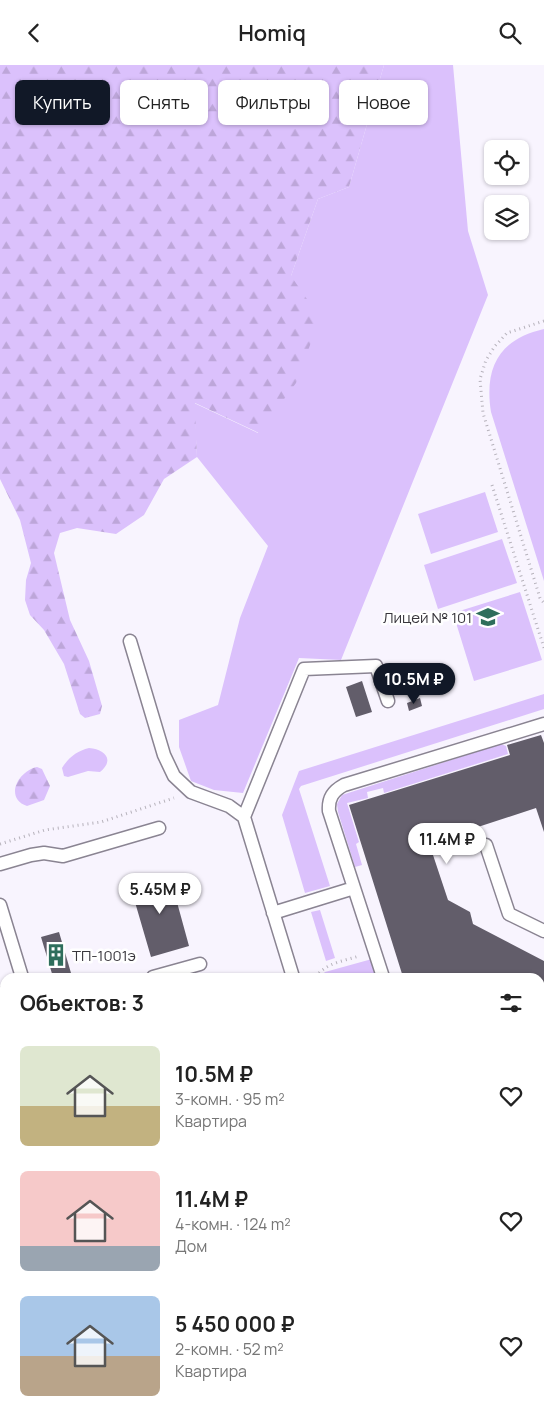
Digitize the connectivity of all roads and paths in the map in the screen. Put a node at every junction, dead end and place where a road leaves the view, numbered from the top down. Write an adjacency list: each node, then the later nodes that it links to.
1 (544, 321): 3 (path)
2 (492, 485): 5 (path)
3 (544, 603)
4 (130, 641): 8 (lane)
5 (544, 649)
6 (388, 701): 9 (lane)
7 (544, 724): 14 (lane)
8 (191, 792): 9 (lane); 11 (path)
9 (244, 817): 16 (lane)
10 (159, 828): 13 (lane)
11 (0, 843)
12 (486, 845): 17 (lane)
13 (0, 864)
14 (354, 888): 16 (lane); 18 (lane)
15 (0, 905): 20 (lane)
16 (273, 913): 22 (lane)
17 (544, 931)
18 (374, 952): 23 (path); 24 (lane)
19 (200, 964): 21 (lane)
20 (21, 973)
21 (167, 973)
22 (292, 973)
23 (320, 973)
24 (382, 973)

